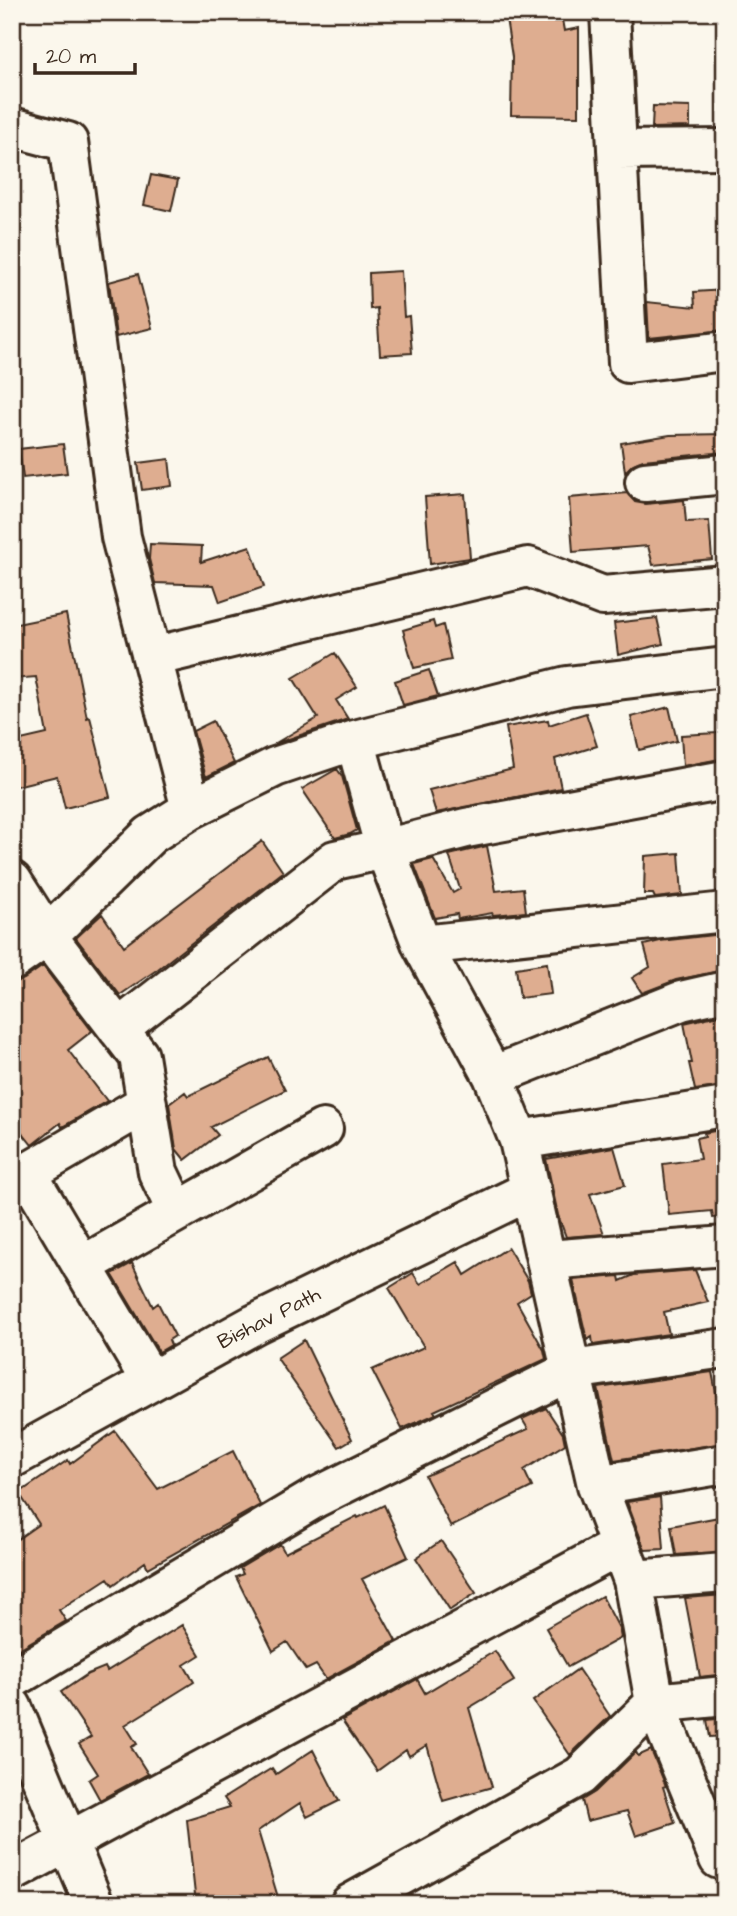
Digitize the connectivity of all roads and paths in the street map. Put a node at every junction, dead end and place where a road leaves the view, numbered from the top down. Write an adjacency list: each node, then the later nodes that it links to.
1 (610, 12): 4 (street)
2 (12, 127): 9 (street)
3 (725, 149): 4 (street)
4 (617, 150): 5 (street)
5 (725, 351)
6 (725, 474): 7 (street)
7 (645, 482)
8 (725, 585): 9 (street)
9 (152, 657): 13 (street)
10 (725, 667): 11 (street)
11 (355, 740): 13 (street); 14 (street)
12 (725, 780): 14 (street)
13 (191, 809): 17 (street)
14 (385, 849): 18 (street); 21 (street)
15 (12, 881): 17 (street)
16 (725, 912): 18 (street)
17 (47, 936): 19 (street); 21 (street)
18 (422, 945): 22 (street)
19 (12, 961)
20 (725, 991): 22 (street)
21 (118, 1029): 23 (street)
22 (494, 1076): 26 (street)
23 (146, 1103): 27 (street); 29 (street)
24 (725, 1107): 26 (street)
25 (323, 1129): 29 (street)
26 (519, 1140): 28 (street)
27 (20, 1179): 32 (street)
28 (531, 1190): 31 (street); 35 (street, Bishav Path)
29 (177, 1212): 32 (street)
30 (725, 1246): 31 (street)
31 (548, 1261): 34 (street)
32 (82, 1266): 35 (street)
33 (725, 1348): 34 (street)
34 (572, 1370): 38 (street); 41 (street)
35 (150, 1380): 36 (street, Bishav Path)
36 (12, 1458)
37 (725, 1464): 38 (street)
38 (597, 1485): 39 (street)
39 (626, 1563): 40 (street); 43 (street); 45 (street)
40 (725, 1573)
41 (12, 1679)
42 (725, 1696): 43 (street)
43 (655, 1703): 46 (street); 49 (street)
44 (12, 1707): 45 (street)
45 (68, 1843): 47 (street); 48 (street)
46 (719, 1859)
47 (12, 1872)
48 (94, 1904)
49 (350, 1904)

